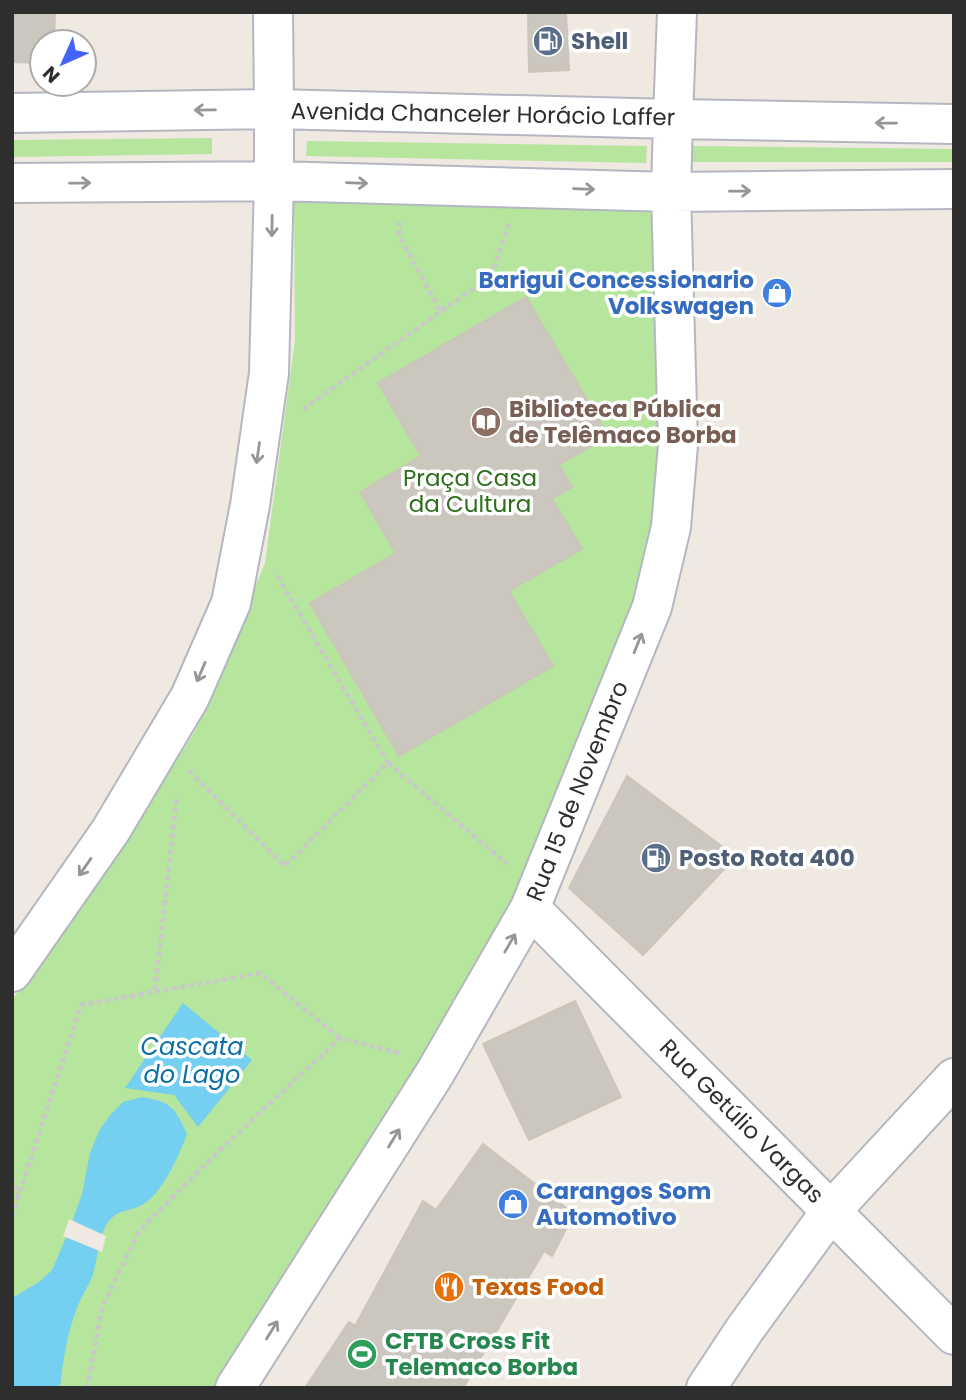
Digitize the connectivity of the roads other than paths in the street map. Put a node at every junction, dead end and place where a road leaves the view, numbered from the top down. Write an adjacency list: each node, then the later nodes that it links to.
1 (273, 12): 3 (main road)
2 (677, 12): 5 (main road, Rua 15 de Novembro)
3 (274, 109): 4 (main road, Avenida Chanceler Horácio Laffer, one-way to 4); 5 (main road, Avenida Chanceler Horácio Laffer); 7 (main road)
4 (12, 113)
5 (673, 119): 6 (main road, Avenida Chanceler Horácio Laffer, one-way to 5); 10 (main road, Rua 15 de Novembro)
6 (954, 124)
7 (274, 181): 8 (main road, one-way to 7); 10 (main road, one-way to 10); 12 (main road, one-way to 12)
8 (12, 183)
9 (954, 189): 10 (main road, one-way to 9)
10 (671, 192): 11 (main road, Rua 15 de Novembro, one-way to 10)
11 (530, 908): 14 (main road, Rua Getúlio Vargas); 16 (main road, Rua 15 de Novembro, one-way to 11)
12 (12, 972)
13 (954, 1078): 14 (main road)
14 (831, 1211): 15 (main road, Rua Getúlio Vargas); 17 (main road)
15 (954, 1335)
16 (235, 1388)
17 (706, 1388)

